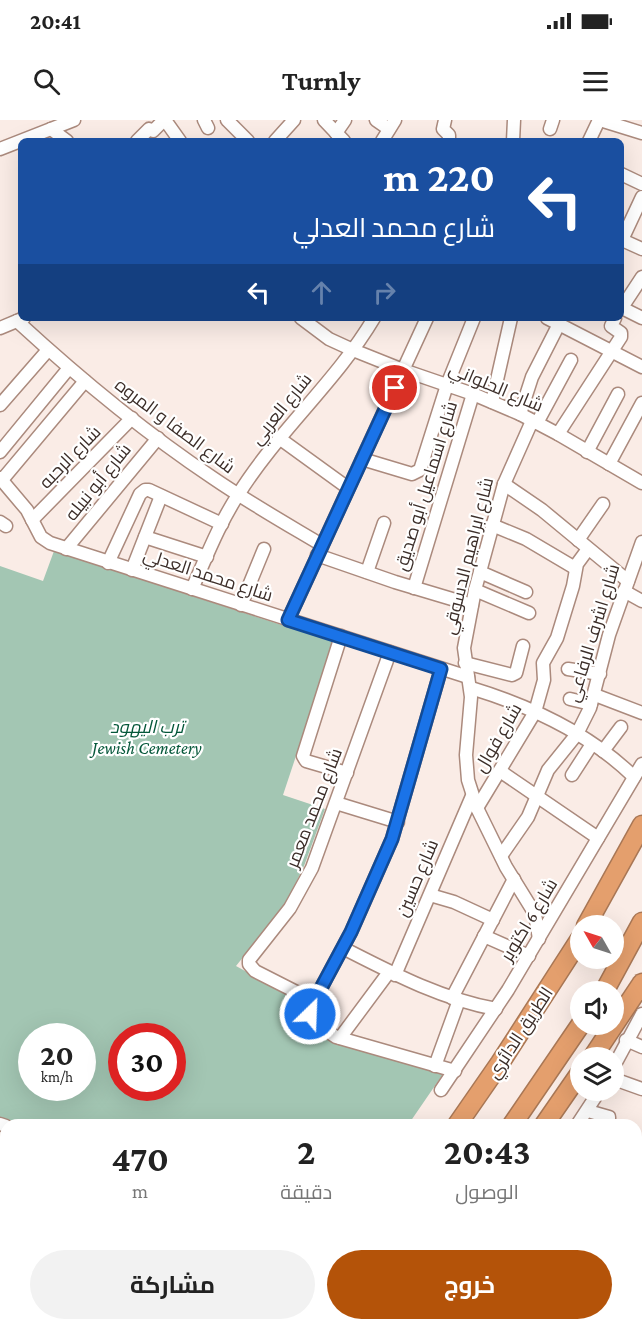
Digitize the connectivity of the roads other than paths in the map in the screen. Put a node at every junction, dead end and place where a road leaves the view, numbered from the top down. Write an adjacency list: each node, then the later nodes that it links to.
1 (74, 120): 12 (street)
2 (164, 120): 16 (street); 17 (street)
3 (227, 120): 18 (street)
4 (294, 120): 19 (street)
5 (324, 120): 20 (street)
6 (345, 120): 21 (street)
7 (376, 120): 11 (street)
8 (514, 120): 24 (street)
9 (599, 120): 13 (street); 25 (street)
10 (440, 121): 23 (street)
11 (392, 124): 22 (street)
12 (51, 129): 14 (street); 15 (street)
13 (642, 133)
14 (28, 138)
15 (64, 138)
16 (140, 138)
17 (177, 138)
18 (245, 138)
19 (278, 138)
20 (341, 138)
21 (342, 138)
22 (384, 138)
23 (449, 138)
24 (513, 138)
25 (590, 138)
26 (18, 142): 27 (street)
27 (0, 149)
28 (624, 175): 29 (street)
29 (642, 184)
30 (642, 197): 31 (street)
31 (624, 233)
32 (624, 236): 33 (street)
33 (642, 249)
34 (642, 277): 35 (street)
35 (624, 304)
36 (624, 313): 37 (street)
37 (642, 318)
38 (305, 321): 48 (street, شارع الحلواني)
39 (372, 321): 48 (street, شارع العربي)
40 (427, 321): 53 (street)
41 (473, 321): 55 (street)
42 (510, 321): 58 (street)
43 (553, 321): 46 (street)
44 (614, 321): 49 (street)
45 (10, 322): 47 (street, شارع الصفا و المروه)
46 (559, 324): 49 (street); 61 (street)
47 (48, 350): 52 (street, شارع الصفا و المروه); 60 (street)
48 (353, 350): 53 (street, شارع الحلواني); 66 (street, شارع العربي)
49 (611, 352): 51 (street); 64 (street)
50 (571, 360): 63 (street, شارع ابراهيم الدسوقي)
51 (642, 367)
52 (69, 368): 54 (street, شارع الصفا و المروه); 67 (street)
53 (403, 370): 55 (street, شارع الحلواني); 69 (street)
54 (85, 381): 62 (street, شارع الصفا و المروه); 71 (street)
55 (447, 385): 56 (street, شارع الحلواني); 69 (street)
56 (473, 394): 58 (street, شارع الحلواني); 97 (street, شارع اسماعيل أبو صديق)
57 (618, 394): 68 (street)
58 (492, 402): 61 (street, شارع الحلواني)
59 (642, 403): 70 (street)
60 (0, 405)
61 (520, 414): 63 (street, شارع الحلواني)
62 (132, 418): 65 (street, شارع الصفا و المروه); 78 (street, شارع الرحبه)
63 (535, 422): 64 (street, شارع الحلواني); 73 (street, شارع ابراهيم الدسوقي)
64 (558, 434): 68 (street, شارع الحلواني)
65 (158, 438): 75 (street, شارع الصفا و المروه); 85 (street, شارع أبو نبيله)
66 (279, 438): 74 (street); 75 (street, شارع العربي)
67 (0, 452)
68 (587, 452): 70 (street, شارع الحلواني)
69 (362, 459): 74 (street)
70 (609, 464): 72 (street, شارع الحلواني)
71 (1, 479): 78 (street, شارع محمد العدلي)
72 (642, 483)
73 (504, 484): 81 (street, شارع ابراهيم الدسوقي); 83 (street)
74 (348, 488): 88 (street)
75 (238, 495): 80 (street, شارع العربي); 88 (street, شارع الصفا و المروه)
76 (161, 496): 80 (street); 82 (street); 90 (street)
77 (603, 504): 83 (street)
78 (32, 520): 85 (street, شارع محمد العدلي)
79 (384, 523): 94 (street)
80 (222, 524): 89 (street, شارع العربي)
81 (492, 525): 91 (street); 95 (street, شارع ابراهيم الدسوقي)
82 (145, 537): 89 (street); 93 (street)
83 (578, 540): 87 (street)
84 (642, 542): 92 (street, شارع اشرف الرفاعي)
85 (66, 549): 90 (street, شارع محمد العدلي)
86 (264, 549): 103 (street)
87 (588, 549): 91 (street, شارع فوال); 96 (street)
88 (320, 550): 94 (street, شارع الصفا و المروه); 105 (street)
89 (207, 557): 98 (street, شارع العربي)
90 (108, 562): 93 (street, شارع محمد العدلي)
91 (575, 568): 116 (street, شارع فوال)
92 (637, 569): 96 (street, شارع اشرف الرفاعي)
93 (132, 570): 98 (street, شارع محمد العدلي)
94 (367, 572): 97 (street, شارع الصفا و المروه)
95 (480, 572): 99 (street, شارع ابراهيم الدسوقي); 100 (street)
96 (626, 586): 101 (street); 112 (street, شارع اشرف الرفاعي)
97 (414, 588): 102 (street, شارع الصفا و المروه)
98 (192, 589): 103 (street, شارع محمد العدلي)
99 (475, 590): 102 (street, شارع ابراهيم الدسوقي); 104 (street)
100 (526, 592)
101 (642, 601)
102 (472, 604): 109 (street, شارع ابراهيم الدسوقي)
103 (242, 605): 105 (street, شارع محمد العدلي)
104 (528, 613)
105 (288, 620): 106 (street, شارع محمد العدلي)
106 (341, 636): 108 (street, شارع محمد العدلي); 124 (street)
107 (523, 646): 109 (street)
108 (390, 652): 110 (street, شارع محمد العدلي); 124 (street, شارع محمد معمر)
109 (465, 663): 113 (street, شارع ابراهيم الدسوقي)
110 (441, 669): 113 (street, شارع محمد العدلي); 130 (street)
111 (568, 669): 112 (street)
112 (600, 674): 115 (street, شارع اشرف الرفاعي)
113 (470, 683): 116 (street, شارع محمد العدلي); 129 (street, شارع ابراهيم الدسوقي)
114 (570, 699): 115 (street)
115 (593, 700): 117 (street); 119 (street, شارع اشرف الرفاعي)
116 (536, 712): 119 (street, شارع محمد العدلي); 123 (street, شارع فوال)
117 (642, 713)
118 (621, 727): 121 (street)
119 (577, 734): 120 (street, شارع محمد العدلي); 127 (street, شارع اشرف الرفاعي)
120 (592, 744): 121 (street, شارع محمد العدلي); 125 (street)
121 (603, 752): 126 (street, شارع محمد العدلي)
122 (642, 764): 126 (street, شارع 6 اكتوبر)
123 (500, 771): 127 (street); 129 (street, شارع فوال)
124 (347, 773): 128 (street, شارع محمد معمر)
125 (572, 776)
126 (634, 777): 132 (street, شارع 6 اكتوبر)
127 (537, 796): 132 (street); 134 (street, شارع اشرف الرفاعي)
128 (336, 802): 130 (street); 152 (street, شارع محمد معمر)
129 (475, 802): 134 (street, شارع ابراهيم الدسوقي); 136 (street, شارع حسين)
130 (398, 822): 144 (street)
131 (642, 825): 137 (highway)
132 (598, 838): 143 (street, شارع 6 اكتوبر)
133 (642, 843): 138 (highway)
134 (501, 856): 135 (street, شارع ابراهيم الدسوقي)
135 (514, 879): 139 (street); 143 (street, شارع ابراهيم الدسوقي)
136 (430, 895): 139 (street); 147 (street, شارع حسين)
137 (594, 915)
138 (595, 915)
139 (492, 920): 141 (street)
140 (642, 922): 148 (highway)
141 (484, 936): 146 (street); 151 (street)
142 (642, 937): 149 (highway)
143 (539, 939): 146 (street, شارع 6 اكتوبر)
144 (343, 948): 147 (street); 152 (street)
145 (570, 955): 169 (highway, الطريق الدائري)
146 (529, 957): 153 (street, شارع 6 اكتوبر)
147 (392, 973): 151 (street); 156 (street, شارع حسين)
148 (610, 981)
149 (612, 981)
150 (642, 983): 158 (highway)
151 (456, 999): 153 (street); 161 (street)
152 (314, 1000): 156 (street)
153 (496, 1009): 162 (street, شارع 6 اكتوبر)
154 (642, 1014): 157 (street)
155 (573, 1035): 170 (highway)
156 (340, 1038): 161 (street)
157 (626, 1040): 159 (street); 160 (street)
158 (599, 1047)
159 (623, 1047)
160 (642, 1047)
161 (435, 1066): 162 (street)
162 (454, 1071): 166 (street, شارع 6 اكتوبر)
163 (624, 1083): 165 (street)
164 (570, 1087): 171 (highway)
165 (642, 1089)
166 (441, 1090)
167 (594, 1101): 168 (street)
168 (588, 1111): 172 (street); 173 (street)
169 (461, 1119)
170 (516, 1119)
171 (548, 1119)
172 (582, 1119)
173 (609, 1119)

